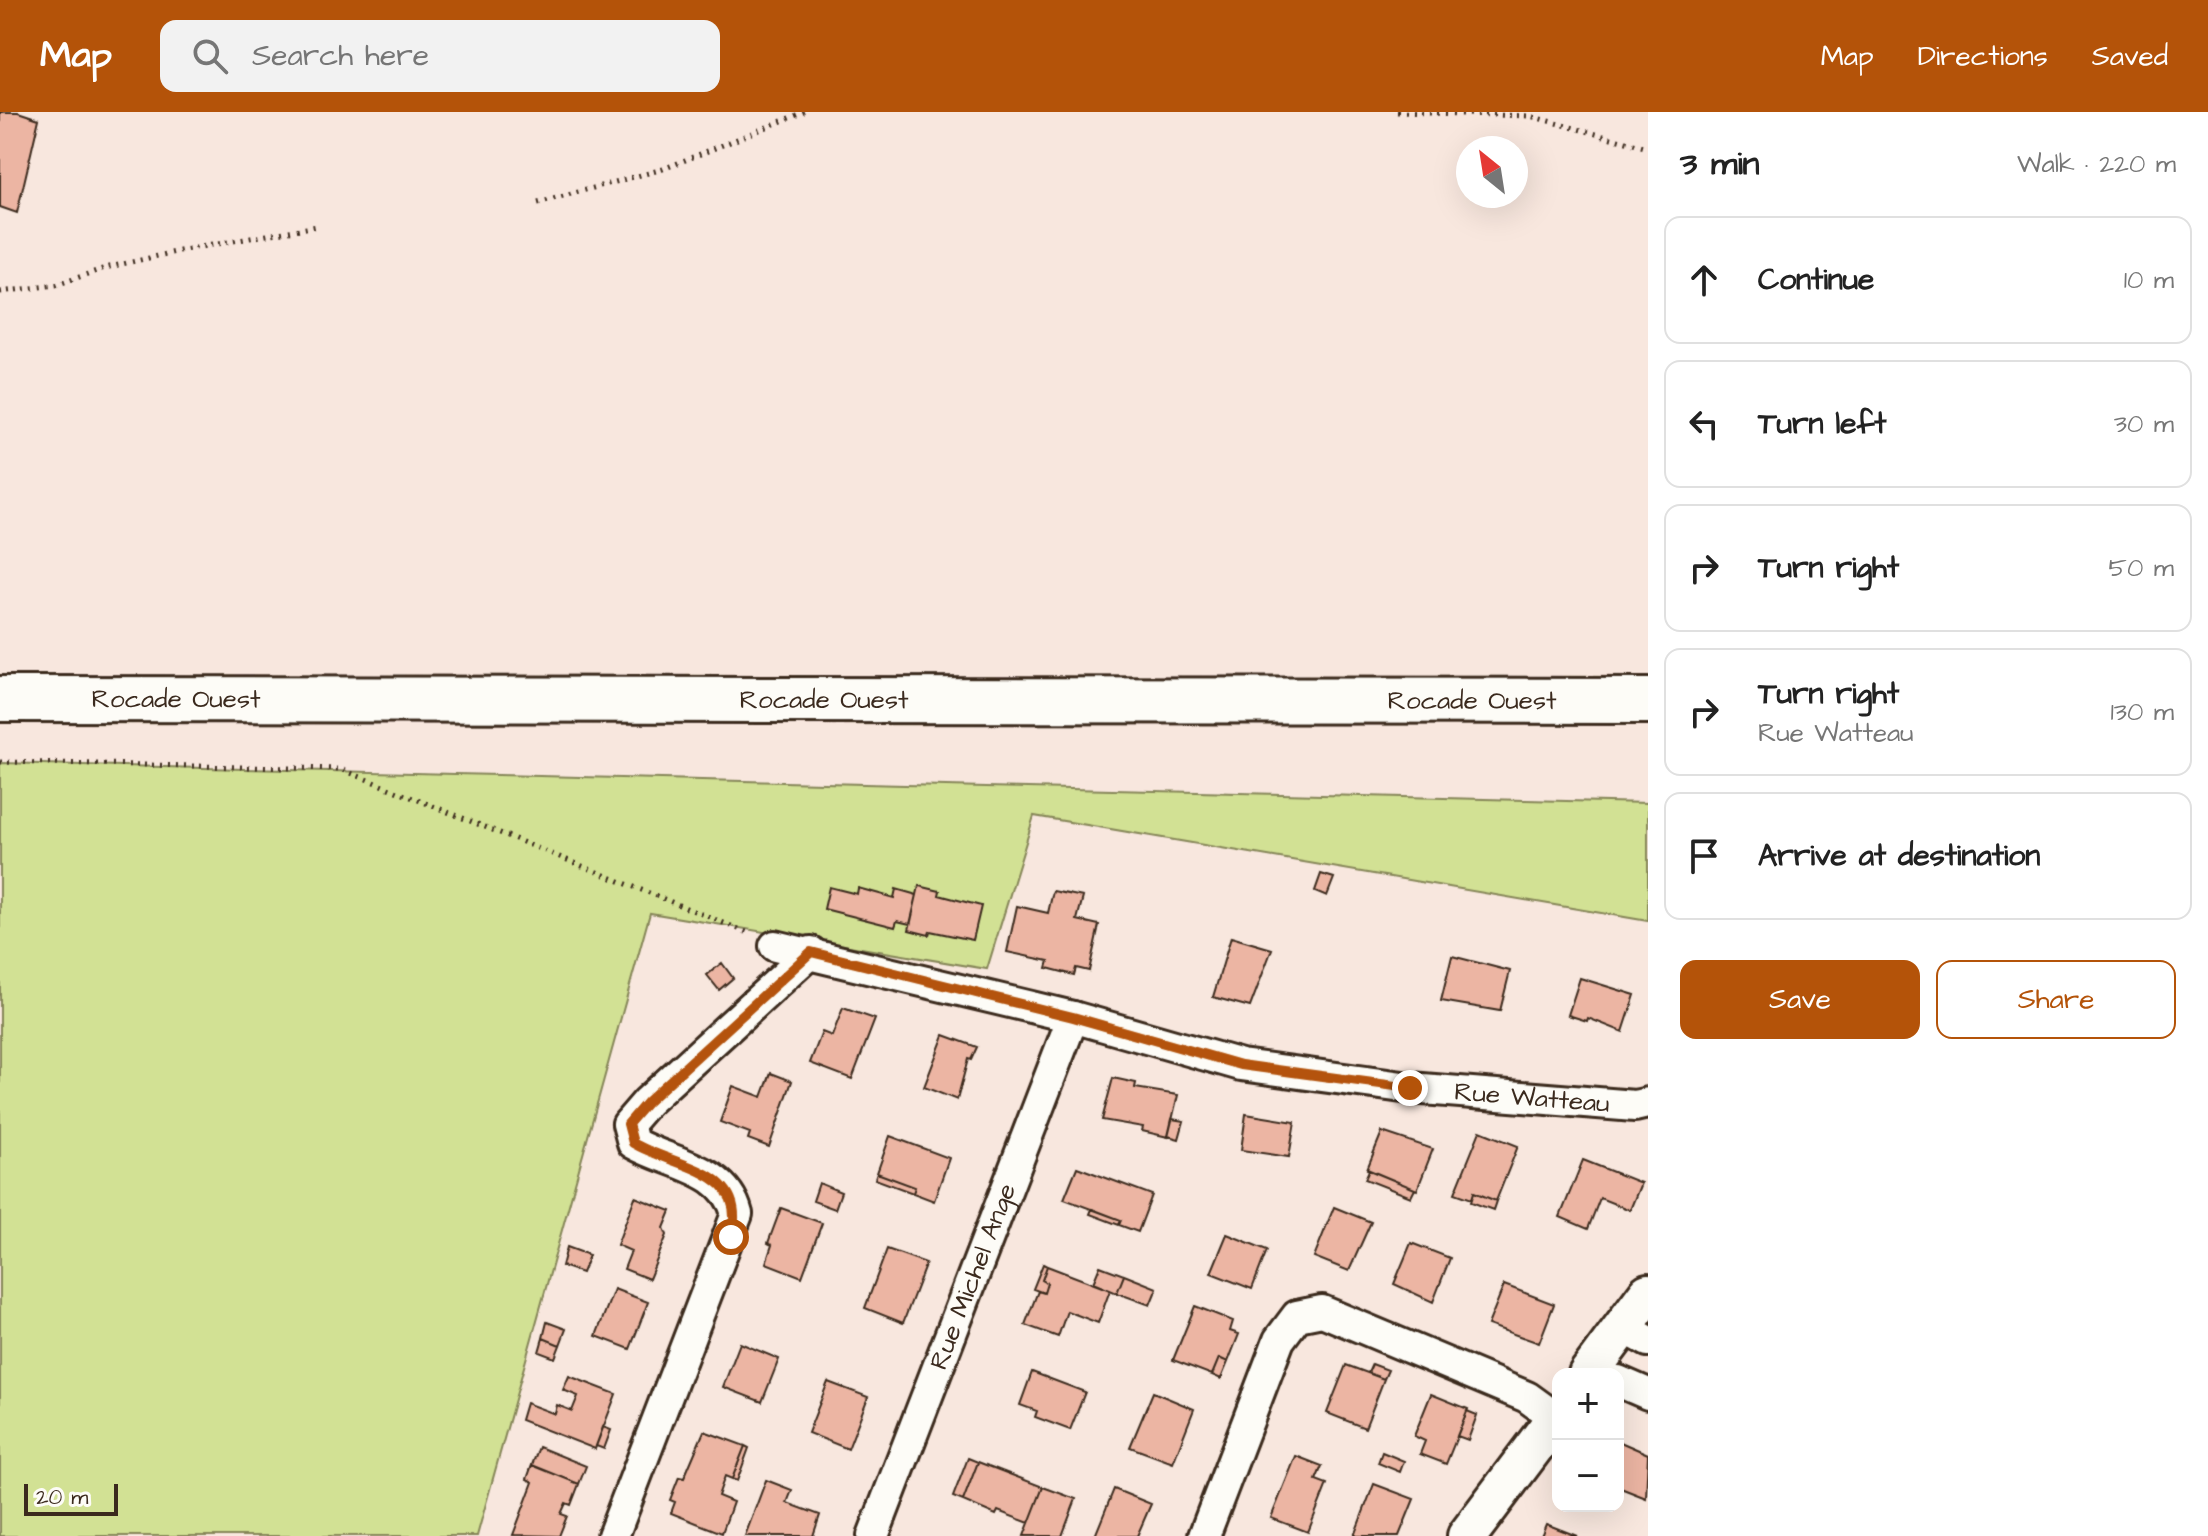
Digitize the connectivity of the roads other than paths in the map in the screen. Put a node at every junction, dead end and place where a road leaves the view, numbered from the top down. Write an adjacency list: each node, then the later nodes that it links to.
1 (0, 699): 2 (main road, Rocade Ouest)
2 (1648, 701)
3 (771, 943): 4 (street, Rue Watteau)
4 (811, 952): 5 (street, Rue Watteau); 14 (street)
5 (1073, 1017): 6 (street, Rue Watteau); 15 (street, Rue Michel Ange)
6 (1644, 1107)
7 (1648, 1293): 8 (street)
8 (1635, 1334): 9 (street)
9 (1606, 1368)
10 (1624, 1384): 11 (street)
11 (1648, 1394)
12 (1552, 1413): 16 (street)
13 (1552, 1423): 17 (street)
14 (613, 1536)
15 (873, 1536)
16 (1204, 1536)
17 (1467, 1536)

